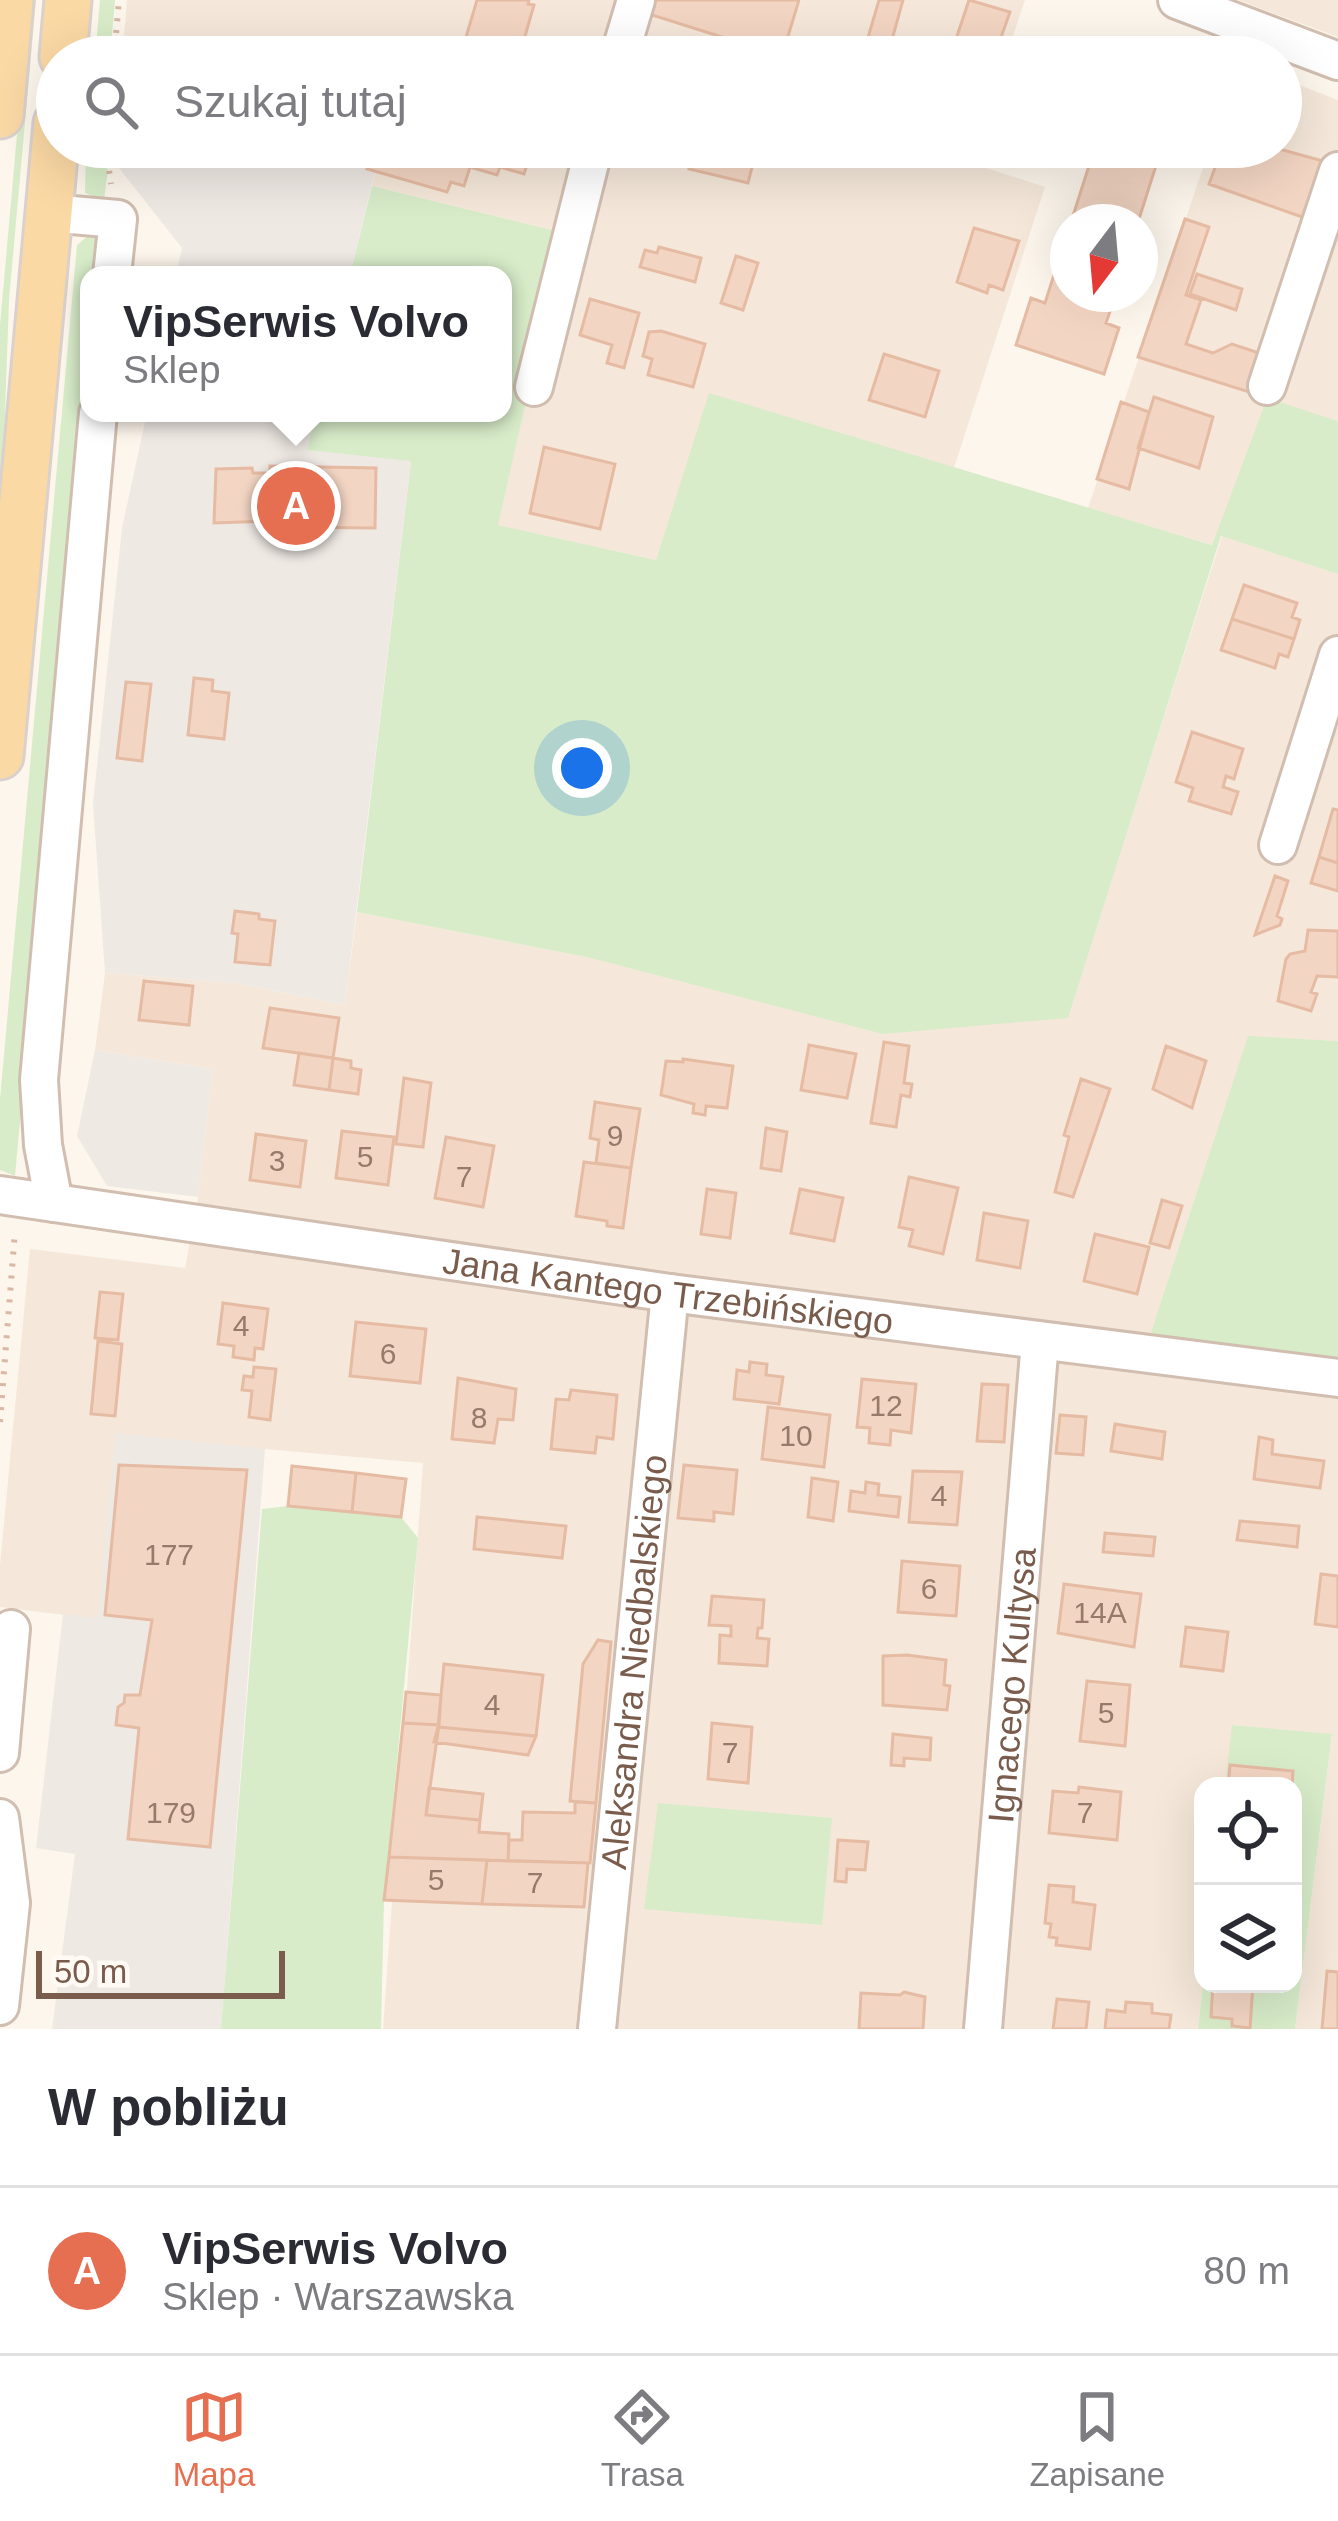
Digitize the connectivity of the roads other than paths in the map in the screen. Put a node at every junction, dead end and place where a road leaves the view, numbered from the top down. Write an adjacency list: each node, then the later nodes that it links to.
1 (10, 0): 10 (main road)
2 (68, 0): 5 (main road)
3 (636, 0): 6 (street)
4 (1177, 0): 7 (street)
5 (65, 36)
6 (626, 36)
7 (1272, 36)
8 (1302, 47): 9 (street)
9 (1338, 61)
10 (0, 115)
11 (53, 168): 14 (main road)
12 (589, 168): 16 (street)
13 (1338, 170): 17 (street)
14 (49, 212): 15 (street); 20 (main road)
15 (113, 266)
16 (533, 386)
17 (1267, 386)
18 (97, 422): 22 (street)
19 (1338, 655): 21 (street)
20 (0, 756)
21 (1278, 845)
22 (24, 1198): 23 (street, Jana Kantego Trzebińskiego)
23 (670, 1293): 24 (street, Jana Kantego Trzebińskiego); 30 (street, Aleksandra Niedbalskiego)
24 (1040, 1341): 25 (street, Jana Kantego Trzebińskiego); 31 (street, Ignacego Kultysa)
25 (1338, 1378)
26 (11, 1629): 27 (street)
27 (0, 1753)
28 (0, 1818): 29 (street)
29 (0, 2006)
30 (597, 2029)
31 (983, 2029)

